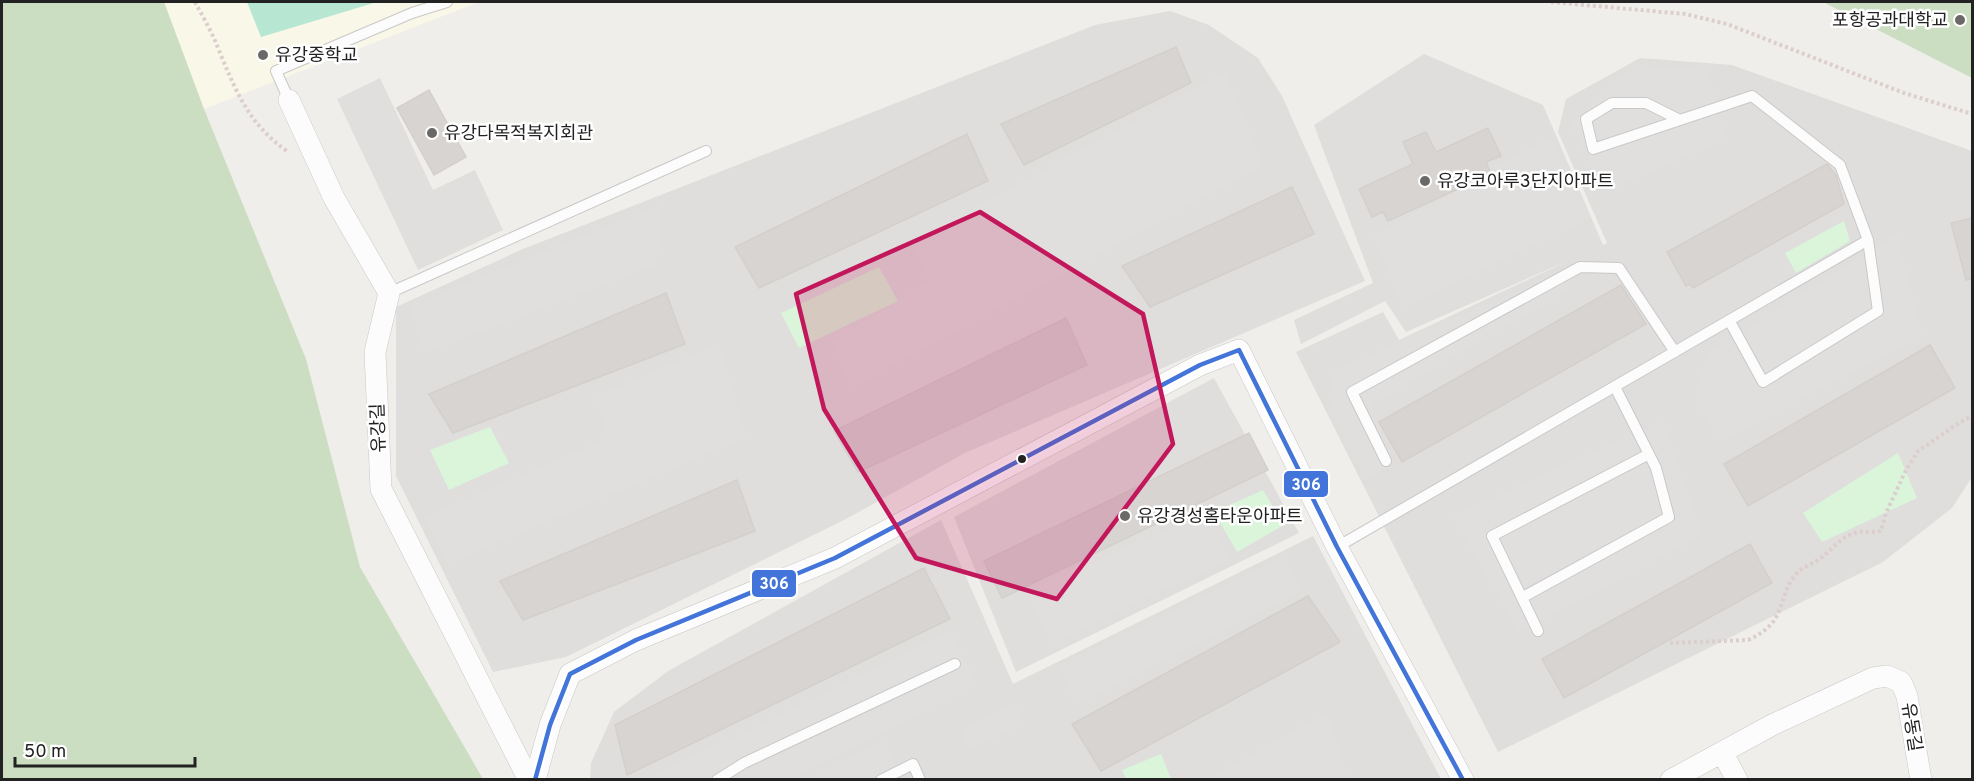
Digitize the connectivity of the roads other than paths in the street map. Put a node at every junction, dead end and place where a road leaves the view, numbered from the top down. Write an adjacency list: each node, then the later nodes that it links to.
1 (447, 2): 2 (lane)
2 (415, 6): 3 (lane)
3 (289, 100): 7 (street)
4 (1680, 120): 4 (lane); 6 (lane)
5 (706, 151): 7 (lane)
6 (1868, 240): 8 (lane); 8 (lane)
7 (389, 293): 18 (street, 유강길)
8 (1728, 321): 9 (lane)
9 (1675, 352): 10 (lane); 12 (lane)
10 (1615, 387): 11 (lane); 13 (lane)
11 (1649, 454): 14 (lane); 14 (lane)
12 (1386, 461)
13 (1337, 547): 19 (street); 23 (street)
14 (1523, 597): 15 (lane)
15 (1538, 631)
16 (954, 664): 20 (lane)
17 (1722, 752): 24 (street); 25 (street); 26 (street, 유동길)
18 (528, 780)
19 (536, 780)
20 (717, 780)
21 (881, 780): 22 (lane)
22 (921, 780)
23 (1463, 780)
24 (1671, 780)
25 (1737, 780)
26 (1921, 780)

